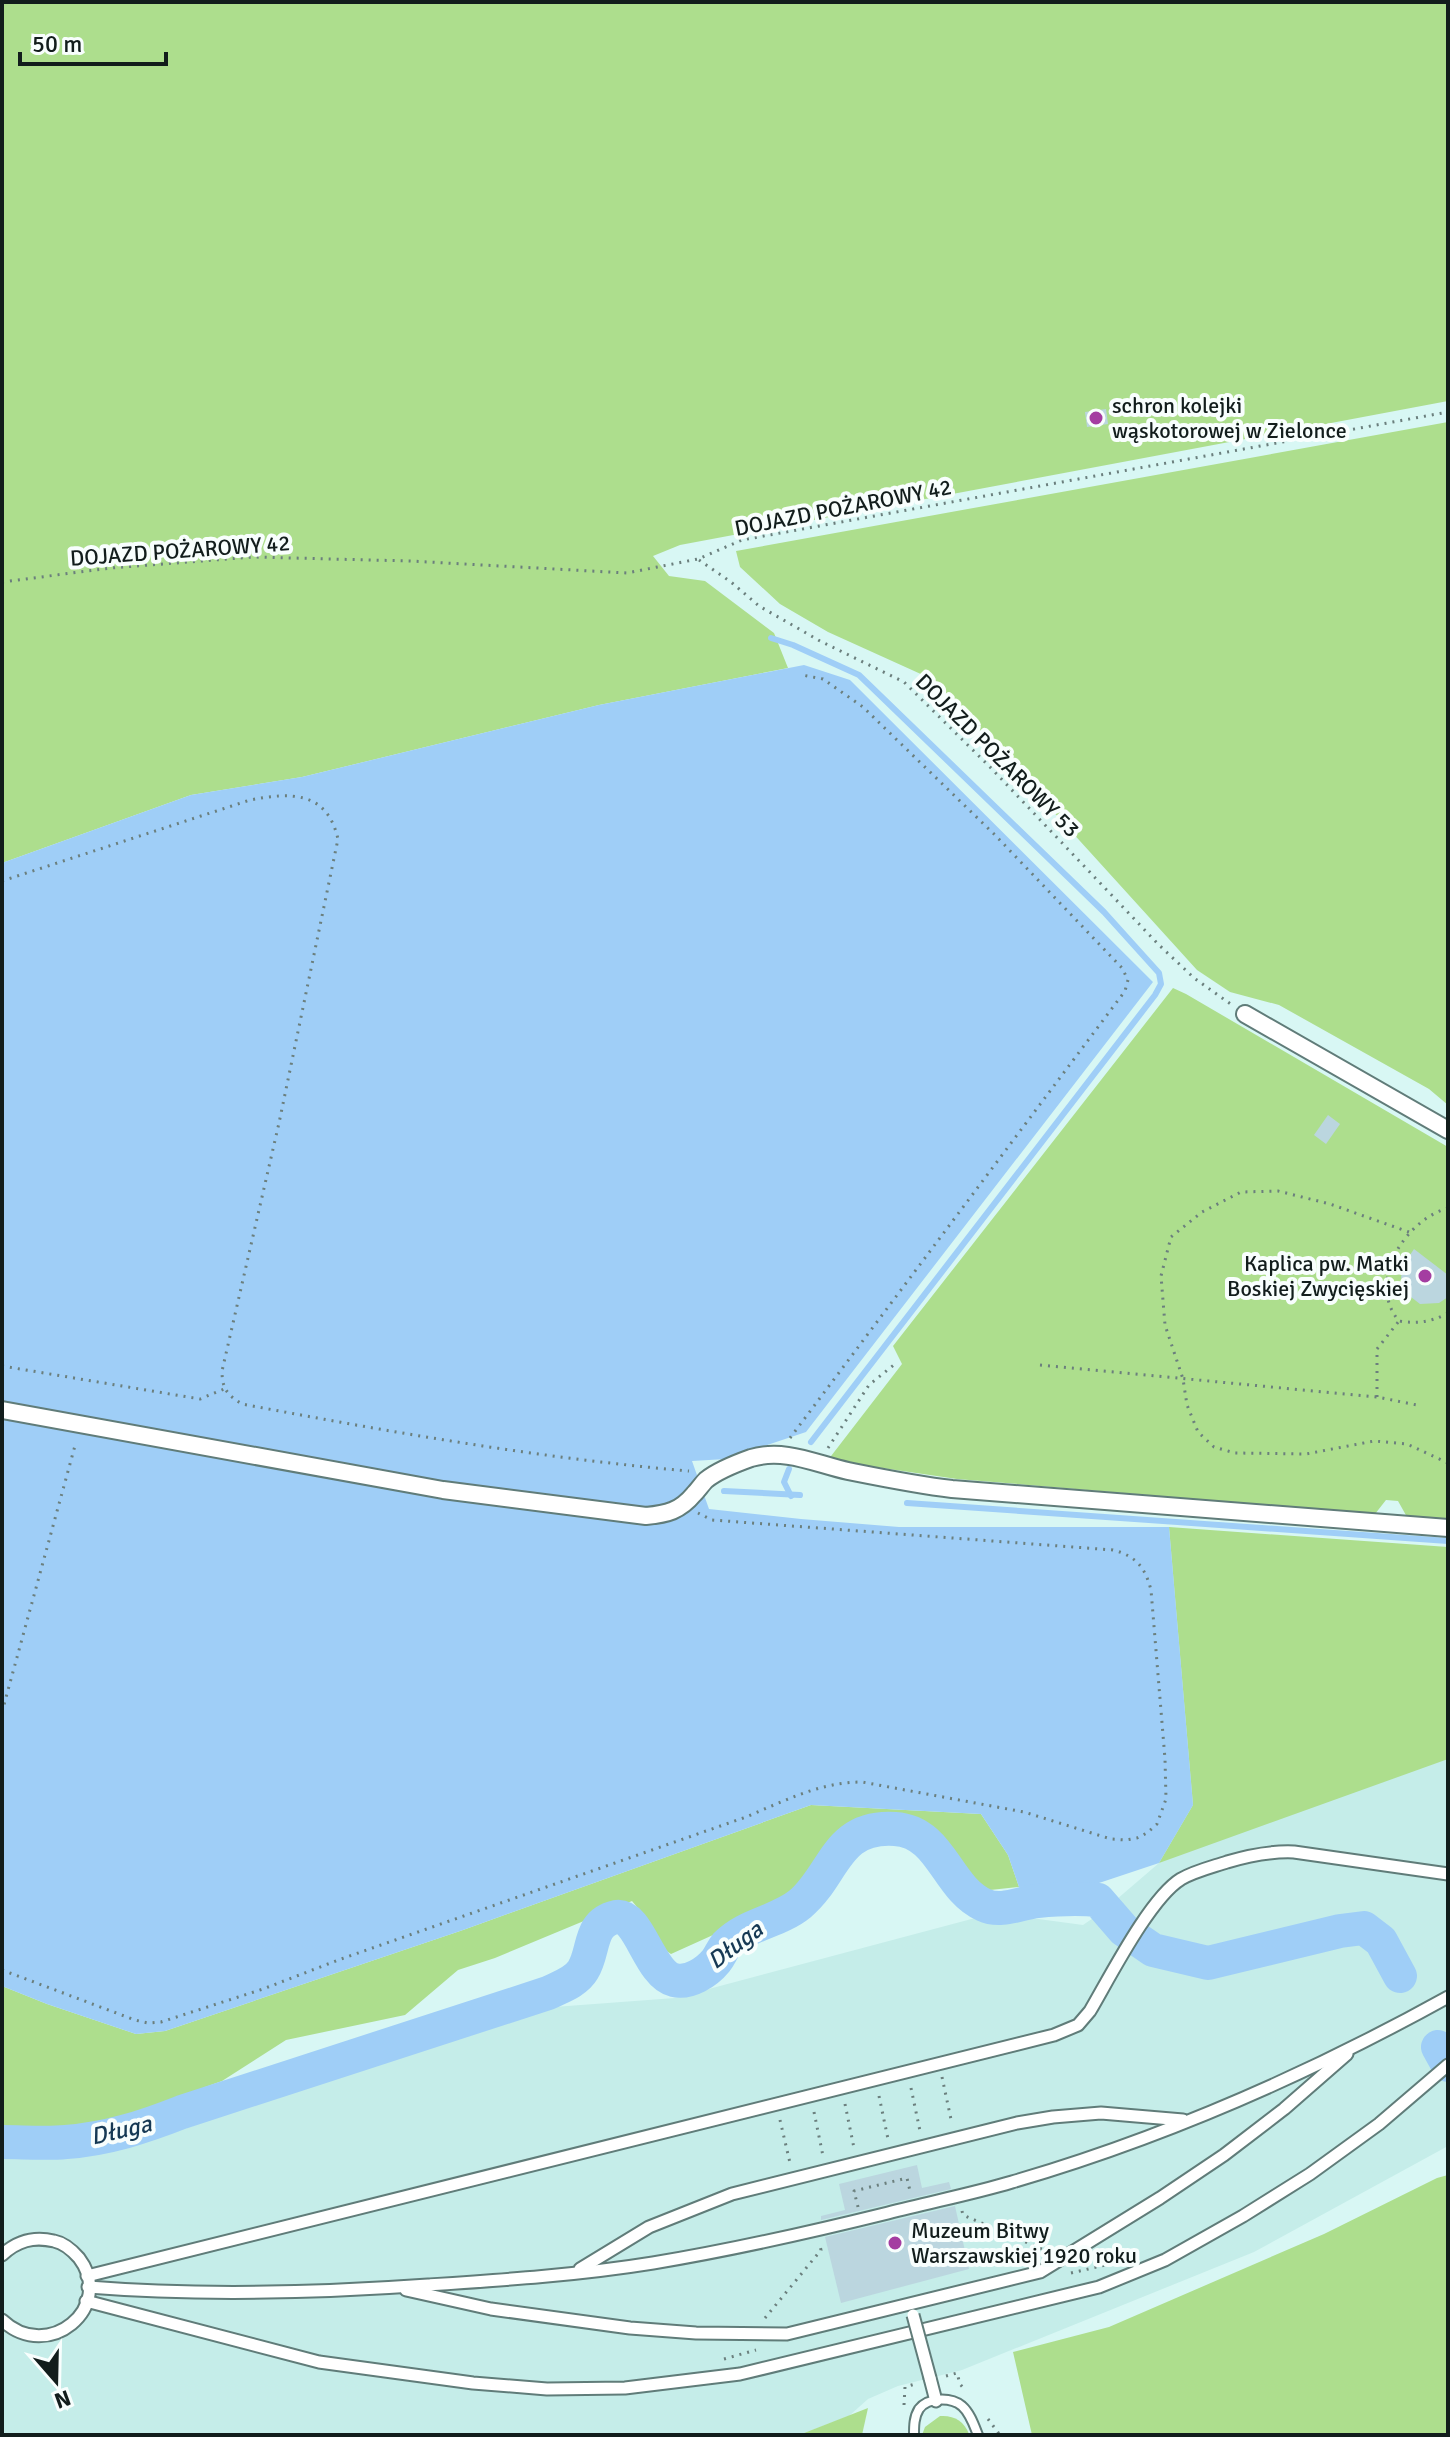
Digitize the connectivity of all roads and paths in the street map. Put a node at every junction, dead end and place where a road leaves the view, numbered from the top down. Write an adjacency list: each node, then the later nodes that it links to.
1 (1448, 412): 2 (path, DOJAZD POŻAROWY 42)
2 (698, 559): 3 (path, DOJAZD POŻAROWY 42); 6 (path, DOJAZD POŻAROWY 53)
3 (2, 582)
4 (802, 675): 21 (path)
5 (2, 881): 16 (path)
6 (1245, 1014): 7 (street)
7 (1448, 1130)
8 (1448, 1208): 9 (path)
9 (1409, 1232): 11 (path); 15 (path)
10 (1448, 1313): 11 (path)
11 (1399, 1321): 17 (path)
12 (895, 1364): 22 (path)
13 (1040, 1365): 15 (path)
14 (2, 1366): 16 (path)
15 (1183, 1379): 17 (path); 23 (path)
16 (224, 1389): 24 (path)
17 (1377, 1397): 18 (path)
18 (1417, 1405)
19 (2, 1410): 20 (street)
20 (76, 1423): 25 (street); 27 (path)
21 (779, 1454): 22 (street); 24 (street)
22 (817, 1463): 26 (street)
23 (1448, 1463)
24 (716, 1474): 25 (street)
25 (684, 1507): 29 (path)
26 (1448, 1528)
27 (2, 1712)
28 (1448, 1874): 32 (street)
29 (2, 1970)
30 (1448, 1997): 31 (street)
31 (1356, 2045): 39 (street); 51 (street)
32 (939, 2064): 34 (street); 40 (path)
33 (1448, 2065): 57 (street)
34 (908, 2071): 35 (street); 41 (path)
35 (875, 2079): 36 (street); 42 (path)
36 (842, 2088): 37 (street); 43 (path)
37 (810, 2095): 38 (street); 44 (path)
38 (777, 2104): 45 (path); 55 (street)
39 (1188, 2120): 40 (street); 46 (street)
40 (956, 2139): 41 (street)
41 (923, 2147): 42 (street)
42 (891, 2155): 43 (street)
43 (858, 2163): 44 (street)
44 (826, 2171): 45 (street)
45 (794, 2179): 53 (street)
46 (958, 2195): 47 (street); 51 (path)
47 (914, 2206): 48 (street); 48 (path)
48 (861, 2219): 49 (street)
49 (816, 2230): 53 (street); 60 (path)
50 (2, 2255): 55 (street)
51 (1062, 2258): 58 (street)
52 (1102, 2266): 54 (path)
53 (574, 2272): 56 (street)
54 (1066, 2274)
55 (88, 2282): 56 (street); 57 (street)
56 (394, 2288): 60 (street)
57 (86, 2301): 59 (street)
58 (912, 2309): 60 (street); 63 (street, bridge)
59 (2, 2320)
60 (753, 2334)
61 (757, 2350): 62 (path)
62 (729, 2357)
63 (936, 2401): 64 (lane); 65 (lane)
64 (914, 2435)
65 (978, 2435)

